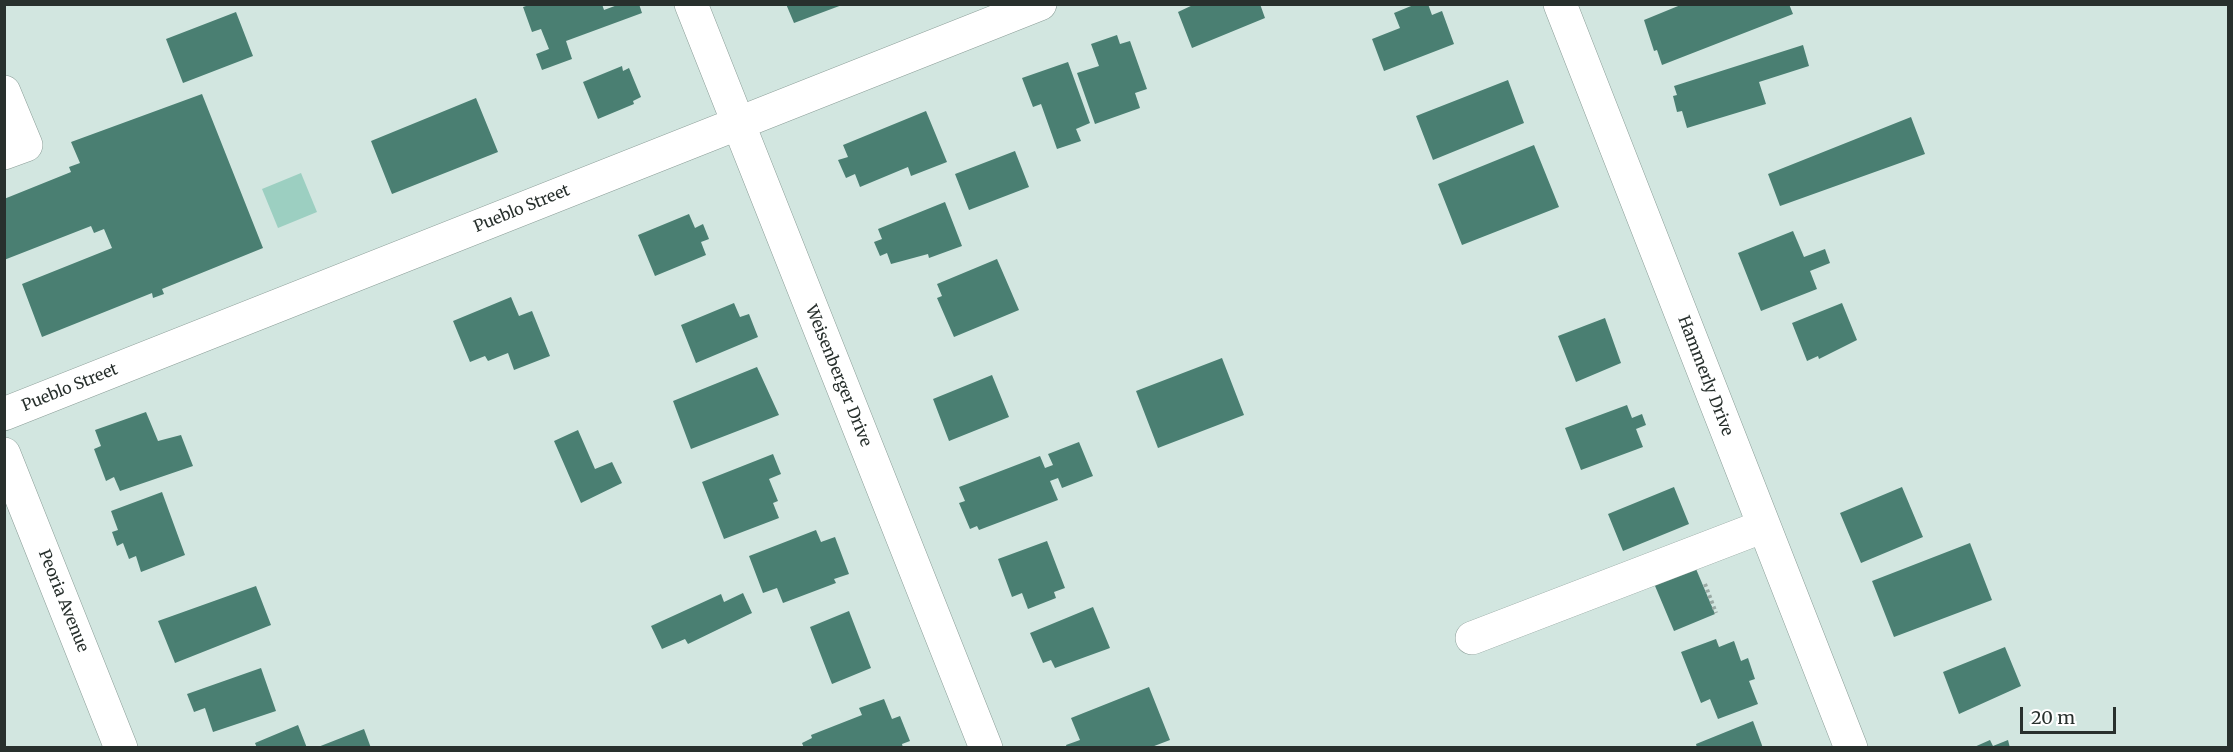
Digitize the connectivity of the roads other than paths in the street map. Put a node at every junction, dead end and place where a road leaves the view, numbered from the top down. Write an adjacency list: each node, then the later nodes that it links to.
1 (691, 4): 5 (street, Weisenberger Drive)
2 (1040, 4): 5 (street, Pueblo Street)
3 (1560, 4): 9 (street, Hammerly Drive)
4 (4, 92): 6 (street)
5 (737, 123): 7 (street, Pueblo Street); 12 (street, Weisenberger Drive)
6 (4, 153)
7 (4, 414)
8 (4, 454): 11 (street, Peoria Avenue)
9 (1764, 526): 10 (street); 13 (street, Hammerly Drive)
10 (1472, 638)
11 (121, 747)
12 (986, 747)
13 (1851, 747)

